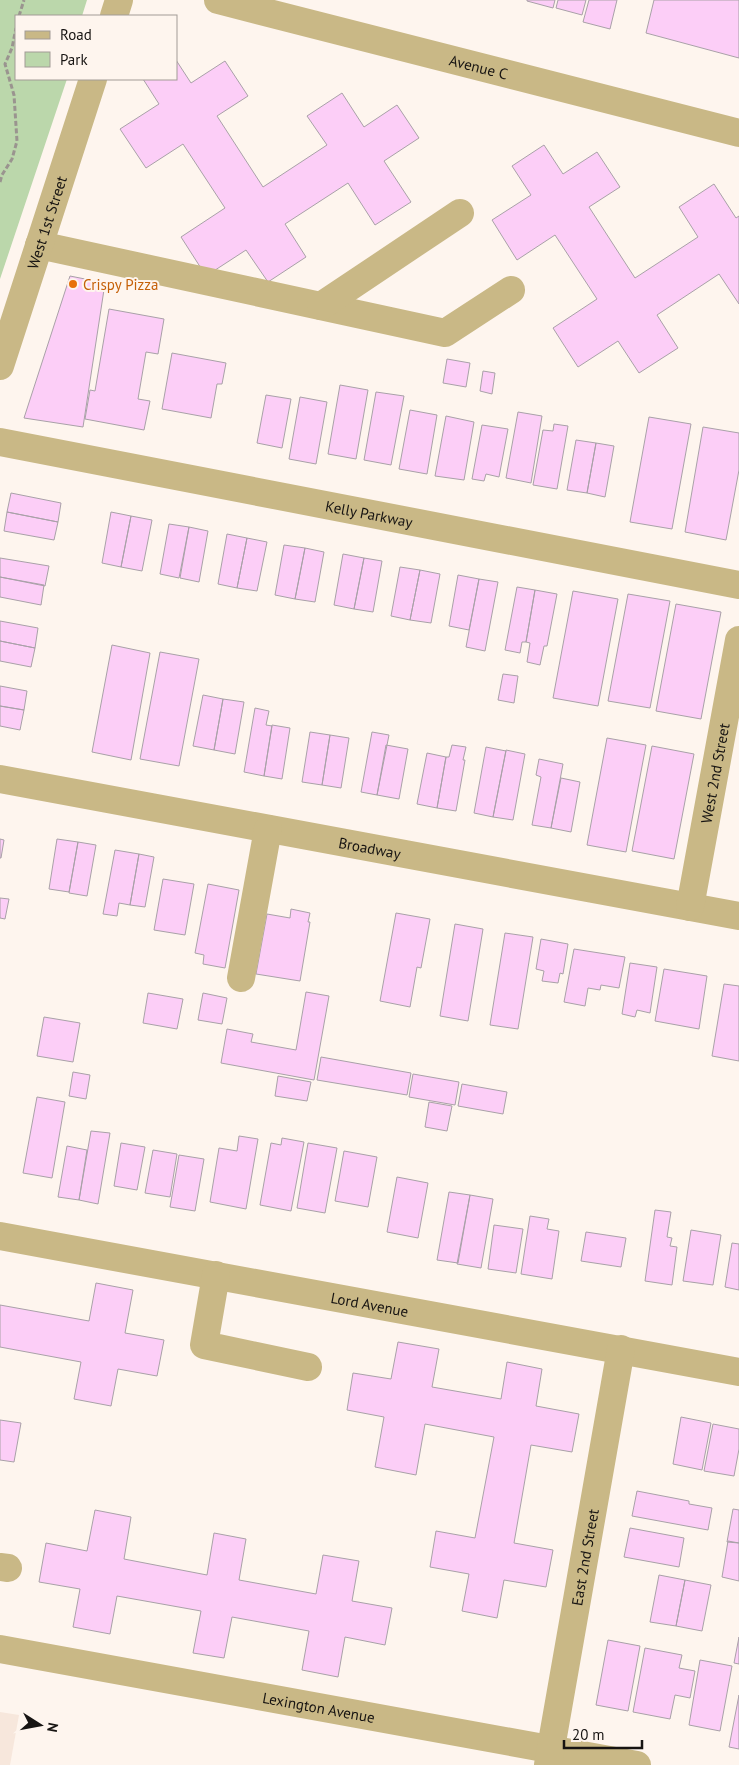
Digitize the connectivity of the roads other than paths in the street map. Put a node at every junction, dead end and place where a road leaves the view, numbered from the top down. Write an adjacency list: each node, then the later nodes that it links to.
1 (119, 0): 4 (street)
2 (218, 0): 3 (street, Avenue C)
3 (268, 6): 6 (street, Avenue C)
4 (114, 15)
5 (93, 80): 8 (street, West 1st Street)
6 (739, 133)
7 (460, 213): 10 (street)
8 (39, 245): 10 (street); 11 (street, West 1st Street)
9 (511, 290): 10 (street)
10 (321, 306)
11 (0, 366)
12 (0, 442): 13 (street, Kelly Parkway)
13 (739, 585)
14 (739, 640): 17 (street, West 2nd Street)
15 (0, 779): 16 (street, Broadway)
16 (268, 829): 17 (street, Broadway); 19 (street)
17 (690, 907): 18 (street, Broadway)
18 (739, 916)
19 (241, 978)
20 (0, 1236): 21 (street, Lord Avenue)
21 (216, 1275): 22 (street, Lord Avenue); 23 (street)
22 (621, 1349): 24 (street, Lord Avenue); 26 (street, East 2nd Street)
23 (308, 1367)
24 (739, 1372)
25 (0, 1649): 26 (street, Lexington Avenue)
26 (549, 1757): 27 (street, Lexington Avenue)
27 (637, 1765)

